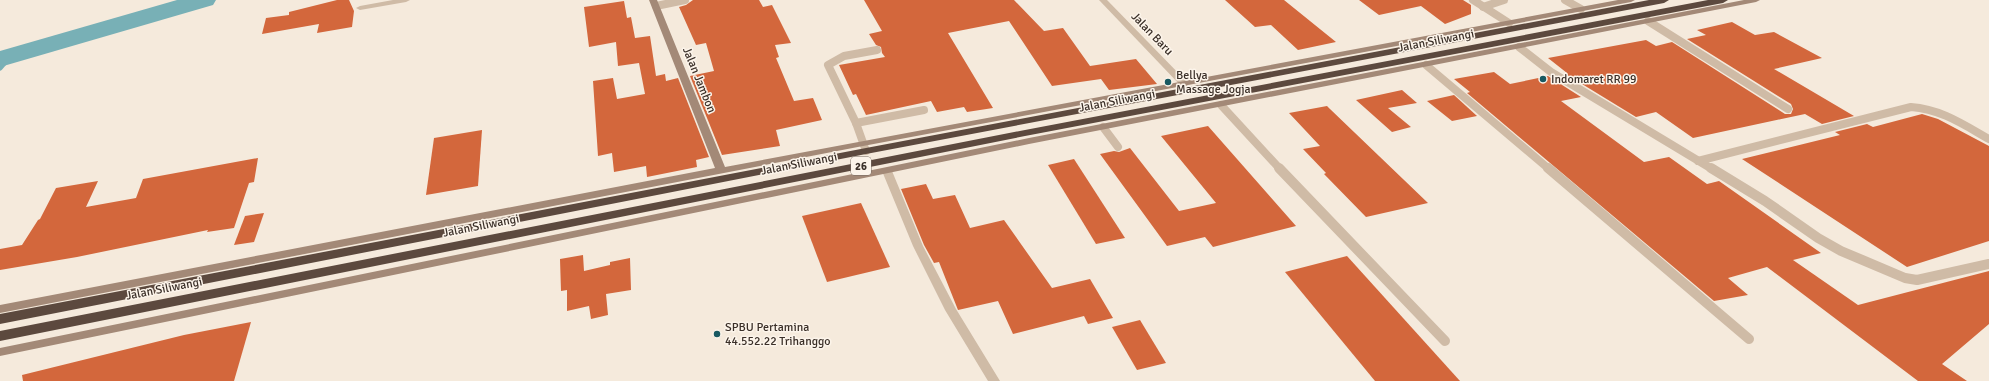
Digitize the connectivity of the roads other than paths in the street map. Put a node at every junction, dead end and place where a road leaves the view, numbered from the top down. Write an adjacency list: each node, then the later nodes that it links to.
1 (406, 0): 13 (street)
2 (685, 0): 11 (lane)
3 (1103, 0): 21 (street, Jalan Baru)
4 (1473, 0): 12 (lane)
5 (1504, 0): 12 (lane)
6 (1565, 0): 14 (lane)
7 (1631, 0): 14 (street)
8 (1664, 0): 29 (highway, Jalan Siliwangi / 26)
9 (1723, 0): 15 (highway, Jalan Siliwangi / 26)
10 (1756, 0): 16 (street)
11 (654, 3): 32 (street, Jalan Jambon)
12 (1483, 7): 17 (lane)
13 (360, 8)
14 (1581, 9): 17 (street)
15 (1628, 21): 16 (street); 18 (street); 27 (highway, Jalan Siliwangi / 26)
16 (1648, 21): 23 (lane)
17 (1509, 23): 21 (street)
18 (1519, 47): 20 (street); 31 (lane)
19 (878, 50): 25 (lane)
20 (1426, 65): 22 (street); 38 (lane)
21 (1184, 84): 29 (street)
22 (1220, 105): 26 (street); 39 (lane)
23 (1788, 109)
24 (924, 110): 25 (lane)
25 (856, 123): 29 (lane)
26 (1104, 127): 27 (street); 30 (lane)
27 (1027, 137): 33 (street); 37 (highway, Jalan Siliwangi / 26)
28 (1989, 139): 31 (lane)
29 (864, 147): 32 (street); 36 (highway, Jalan Siliwangi / 26)
30 (1118, 147)
31 (1698, 161): 34 (lane)
32 (721, 170): 35 (street)
33 (887, 171): 40 (street); 41 (street)
34 (1989, 264)
35 (0, 309)
36 (0, 319)
37 (0, 336)
38 (1749, 339)
39 (1445, 341)
40 (0, 352)
41 (994, 381)

